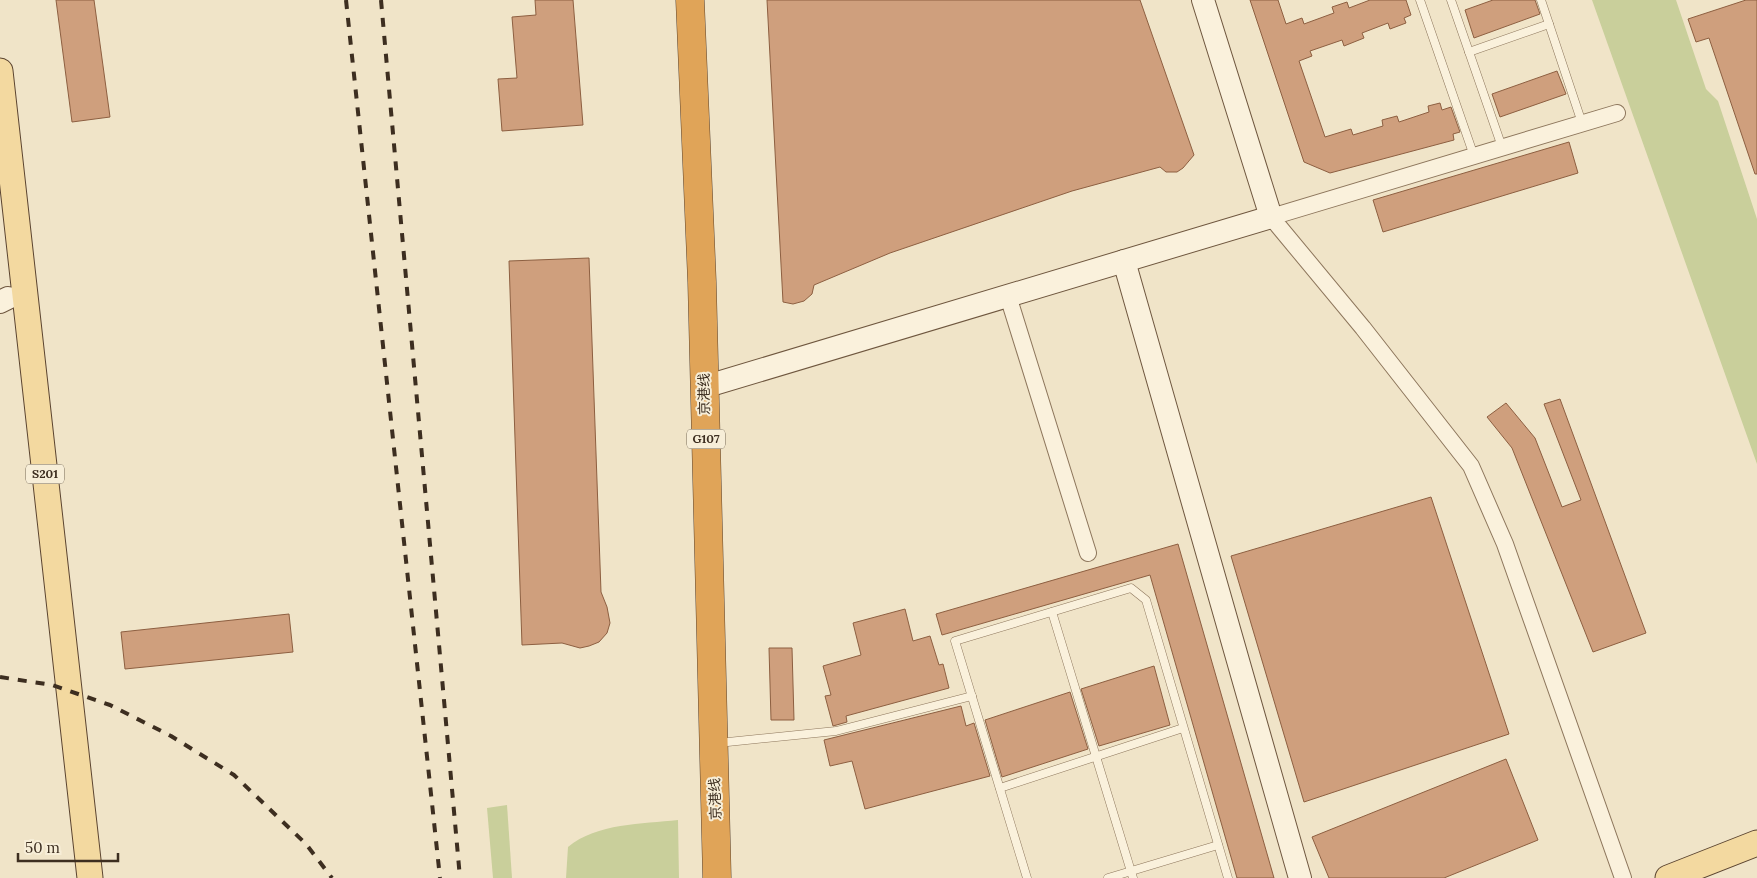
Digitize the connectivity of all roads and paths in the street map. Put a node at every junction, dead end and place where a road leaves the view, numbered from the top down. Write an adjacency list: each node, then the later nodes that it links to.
1 (675, 0): 32 (highway, 京港线 / G107)
2 (690, 0): 19 (highway, 京港线 / G107)
3 (1203, 0): 14 (street)
4 (1420, 0): 13 (lane)
5 (1450, 0): 8 (lane)
6 (1541, 0): 7 (lane)
7 (1549, 24): 8 (lane); 11 (lane)
8 (1469, 52): 12 (lane)
9 (0, 71): 31 (main road, S201)
10 (1617, 113): 11 (street)
11 (1582, 124): 12 (street)
12 (1502, 147): 13 (street)
13 (1474, 156): 14 (street)
14 (1271, 217): 16 (street); 38 (street)
15 (0, 222): 18 (main road, S201)
16 (1124, 261): 17 (street); 37 (street)
17 (1008, 296): 19 (street); 20 (street)
18 (4, 300): 30 (main road, S201)
19 (704, 387): 24 (highway, 京港线 / G107)
20 (1088, 552)
21 (1052, 612): 22 (lane); 23 (lane); 25 (lane)
22 (972, 696): 24 (lane); 26 (lane)
23 (1183, 728): 25 (lane); 28 (lane)
24 (714, 743): 33 (highway, 京港线 / G107)
25 (1096, 756): 26 (lane); 29 (lane)
26 (1000, 788): 34 (lane)
27 (1757, 843): 39 (main road)
28 (1218, 845): 29 (lane); 36 (lane)
29 (1132, 875): 35 (lane)
30 (72, 878)
31 (90, 878)
32 (702, 878)
33 (717, 878)
34 (1027, 878)
35 (1108, 878)
36 (1228, 878)
37 (1300, 878)
38 (1623, 878)
39 (1668, 878)

